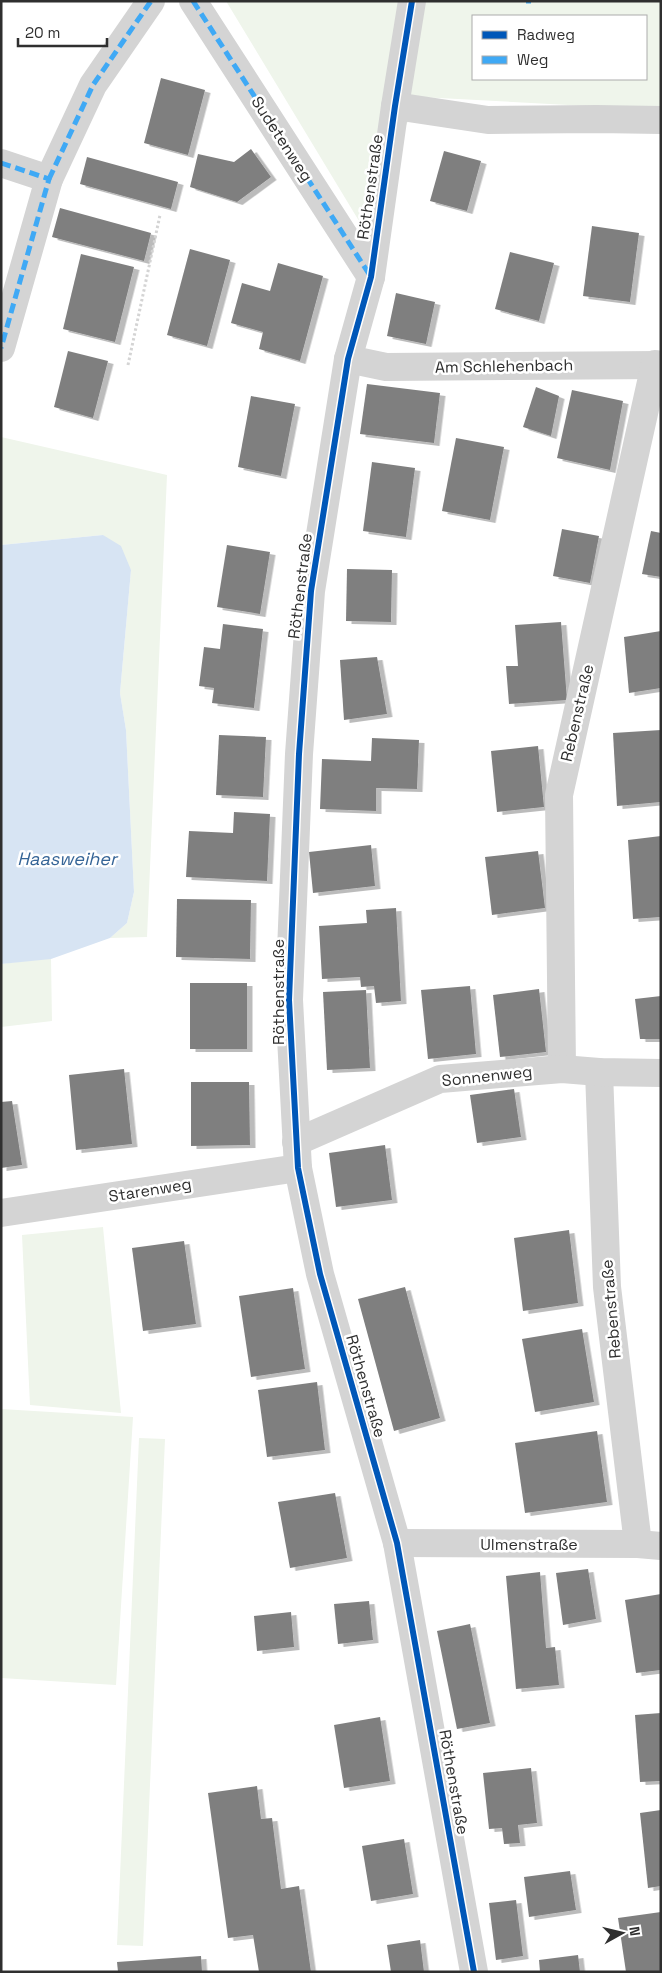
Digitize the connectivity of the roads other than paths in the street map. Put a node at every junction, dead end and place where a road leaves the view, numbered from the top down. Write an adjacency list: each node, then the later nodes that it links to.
1 (152, 1): 7 (street)
2 (193, 1): 8 (street, Sudetenweg)
3 (412, 1): 4 (street, Röthenstraße)
4 (395, 106): 5 (street); 8 (street, Röthenstraße)
5 (661, 120)
6 (1, 163): 7 (street)
7 (49, 179): 9 (street)
8 (371, 277): 10 (street, Röthenstraße)
9 (1, 348)
10 (348, 359): 11 (street, Am Schlehenbach); 15 (street, Röthenstraße)
11 (658, 365): 12 (street, Rebenstraße)
12 (562, 1069): 13 (street, Sonnenweg); 15 (street, Sonnenweg)
13 (599, 1072): 14 (street, Sonnenweg); 18 (street, Rebenstraße)
14 (661, 1073)
15 (297, 1155): 16 (street, Starenweg); 17 (street, Röthenstraße)
16 (1, 1213)
17 (397, 1543): 18 (street, Ulmenstraße); 19 (street, Röthenstraße)
18 (650, 1545)
19 (474, 1972)

